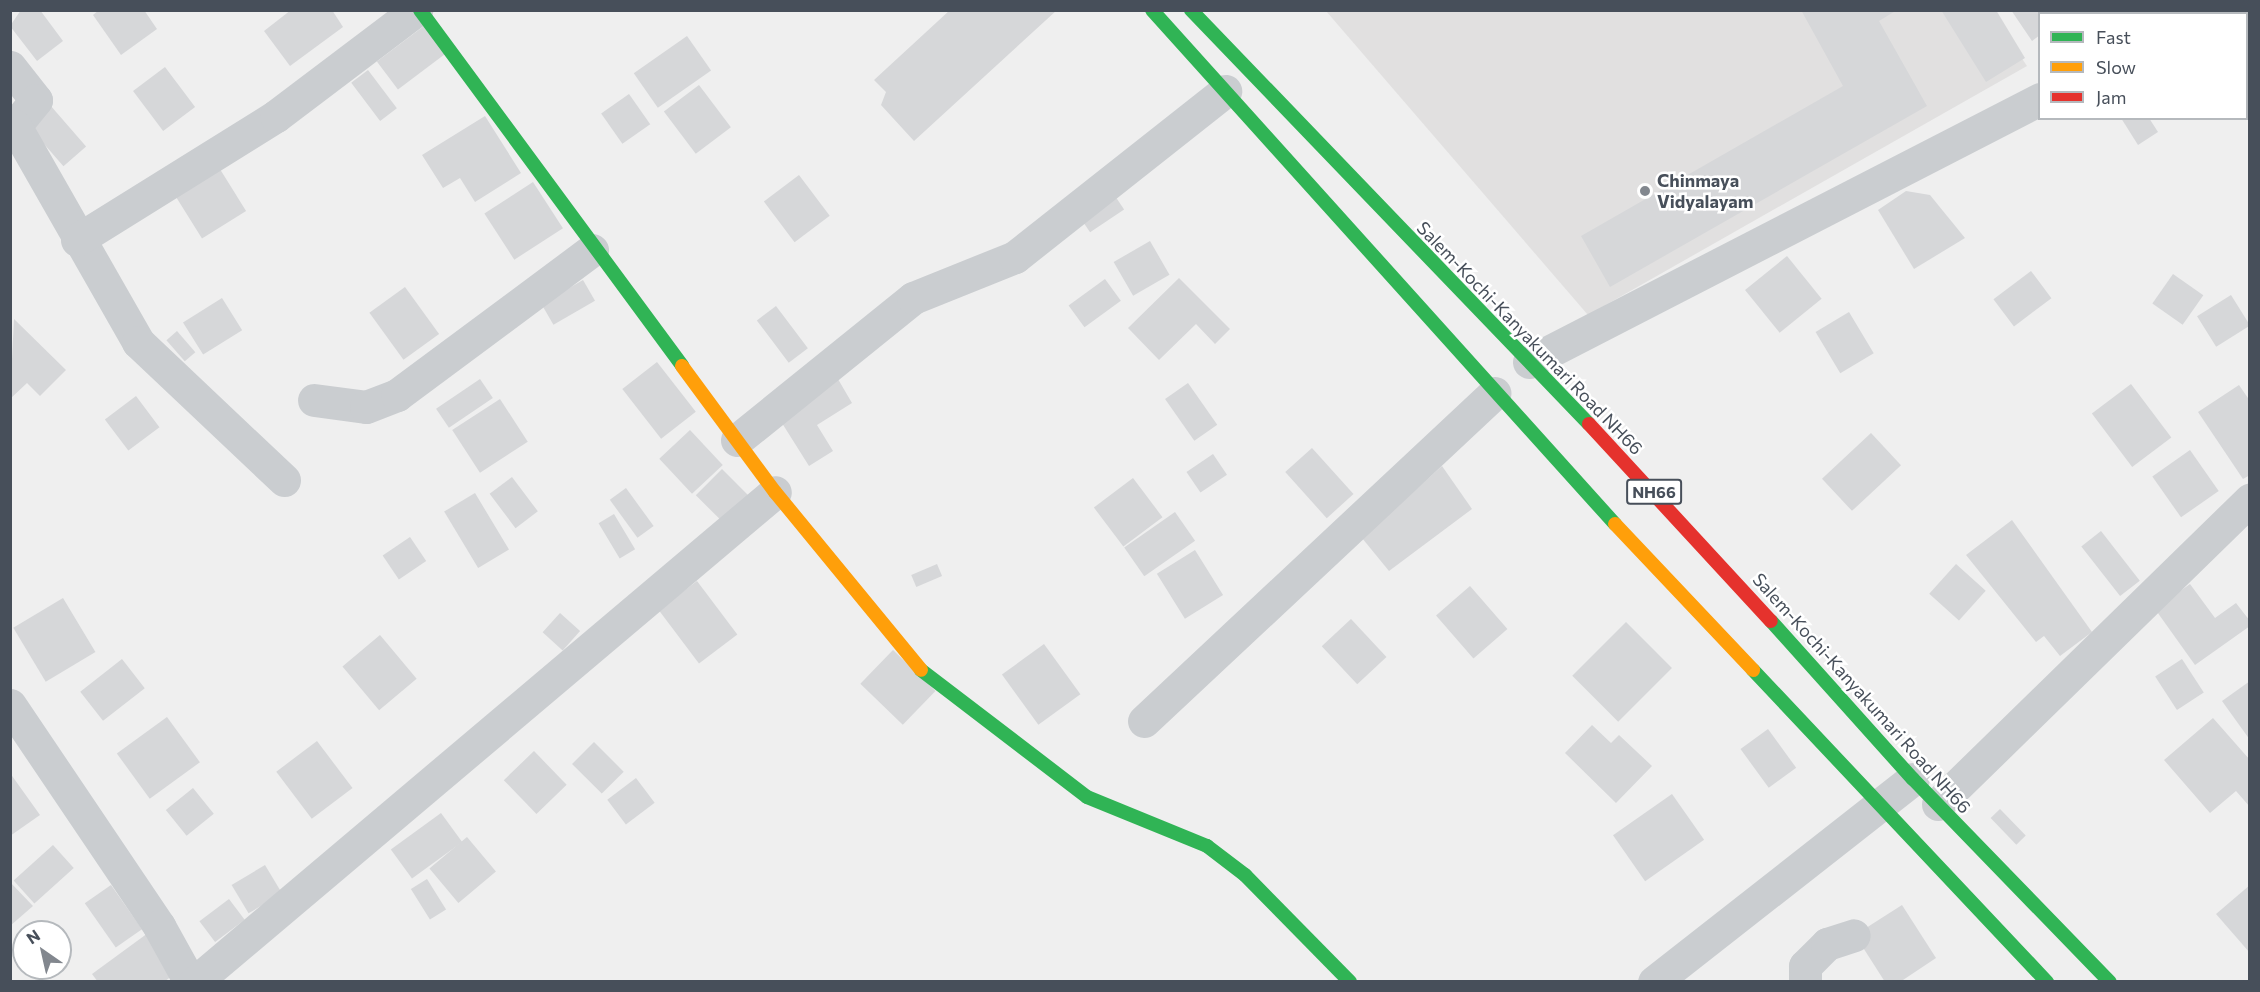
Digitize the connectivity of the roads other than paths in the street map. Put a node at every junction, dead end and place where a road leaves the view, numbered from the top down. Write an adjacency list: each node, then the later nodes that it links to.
1 (418, 10): 7 (street); 8 (main road)
2 (1152, 10): 5 (main road)
3 (1191, 10): 9 (main road, Salem-Kochi-Kanyakumari Road NH66 / NH66)
4 (10, 67): 7 (street)
5 (1225, 91): 10 (main road); 12 (street)
6 (2038, 100): 9 (street)
7 (77, 240): 13 (street)
8 (592, 250): 11 (street); 12 (main road)
9 (1529, 362): 18 (main road, Salem-Kochi-Kanyakumari Road NH66 / NH66)
10 (1495, 393): 17 (street); 19 (main road)
11 (314, 400)
12 (737, 440): 14 (main road)
13 (284, 480)
14 (776, 492): 23 (street); 24 (main road)
15 (2250, 499): 20 (street)
16 (10, 705): 22 (street)
17 (1144, 721)
18 (1913, 779): 19 (street); 20 (main road, Salem-Kochi-Kanyakumari Road NH66 / NH66)
19 (1881, 804): 25 (street); 27 (main road)
20 (1938, 804): 28 (main road, Salem-Kochi-Kanyakumari Road NH66 / NH66)
21 (1854, 934): 26 (street)
22 (190, 981)
23 (195, 981)
24 (1350, 981)
25 (1654, 981)
26 (1805, 981)
27 (2047, 981)
28 (2110, 981)

